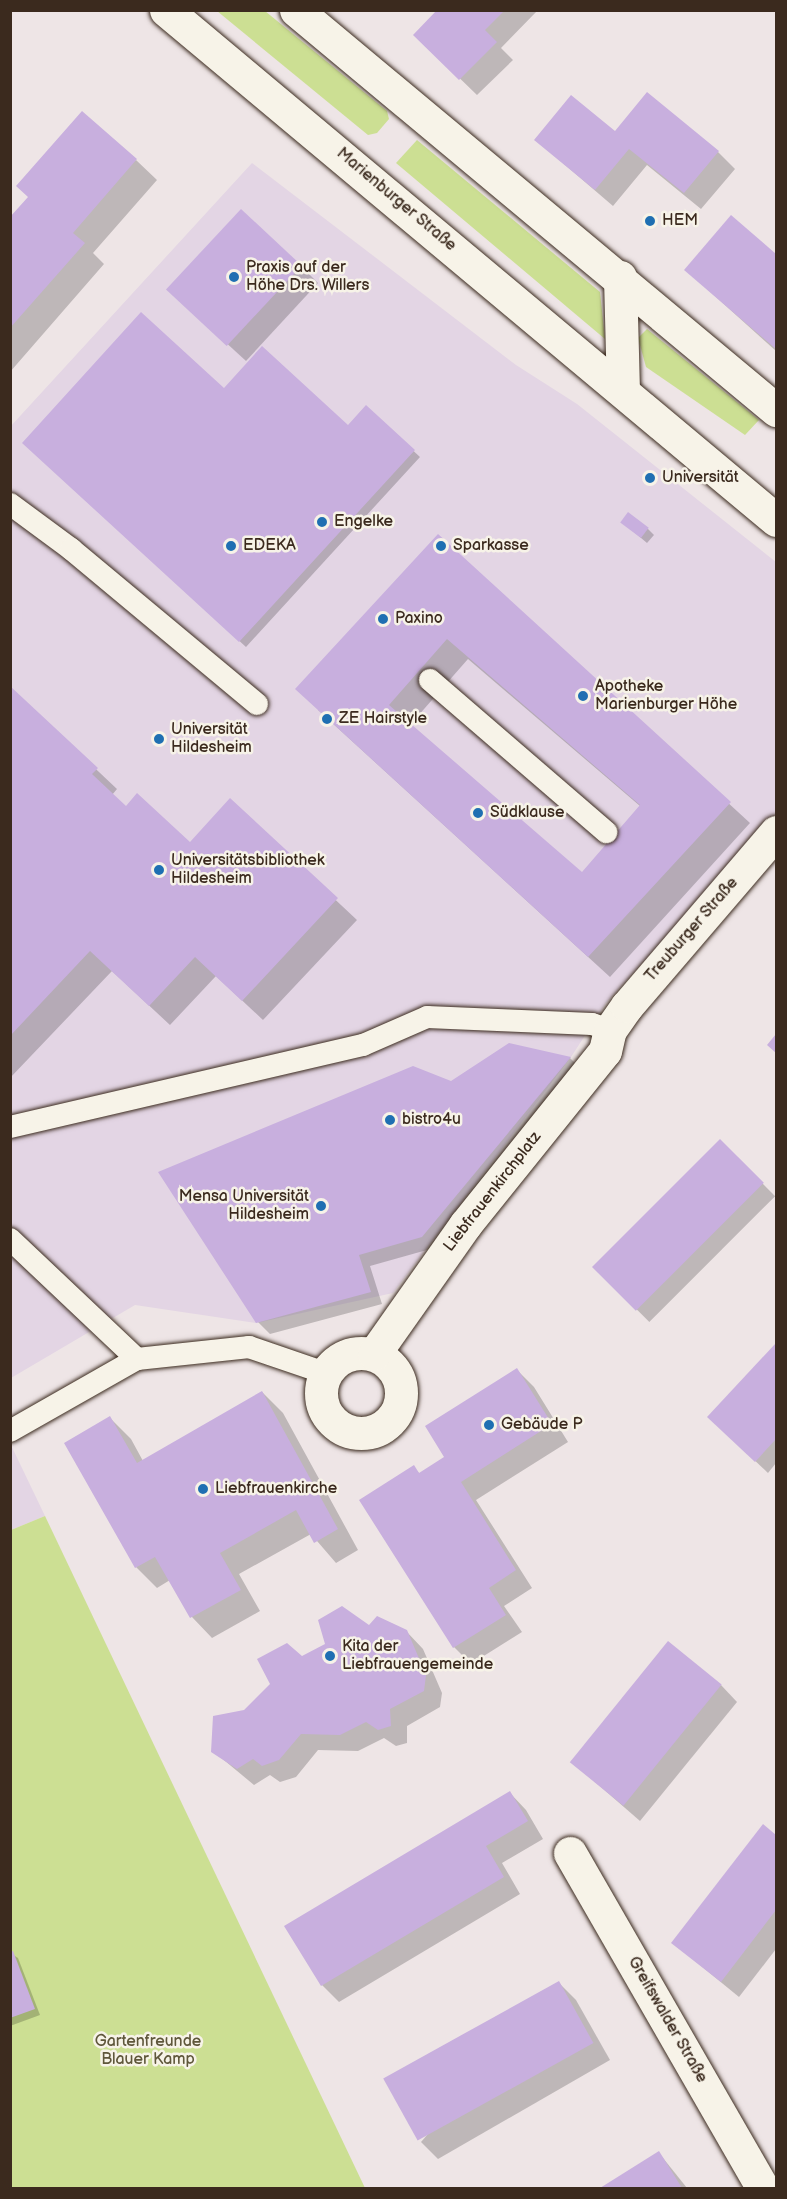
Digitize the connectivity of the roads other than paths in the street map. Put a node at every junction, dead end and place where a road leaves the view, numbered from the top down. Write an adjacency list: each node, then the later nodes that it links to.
1 (166, 10): 4 (street, Marienburger Straße)
2 (313, 15): 3 (street)
3 (620, 277): 4 (street); 5 (street)
4 (623, 391): 7 (street, Marienburger Straße)
5 (777, 410)
6 (10, 504): 9 (lane)
7 (777, 520)
8 (430, 680): 10 (lane)
9 (257, 704)
10 (606, 832)
11 (777, 832): 12 (street, Treuburger Straße)
12 (610, 1030): 13 (lane); 15 (street, Liebfrauenkirchplatz)
13 (10, 1127)
14 (10, 1239): 16 (lane)
15 (374, 1354): 17 (street); 17 (street)
16 (137, 1359): 17 (lane); 18 (lane)
17 (325, 1373)
18 (10, 1431)
19 (570, 1852): 20 (street, Greifswalder Straße)
20 (763, 2188)

